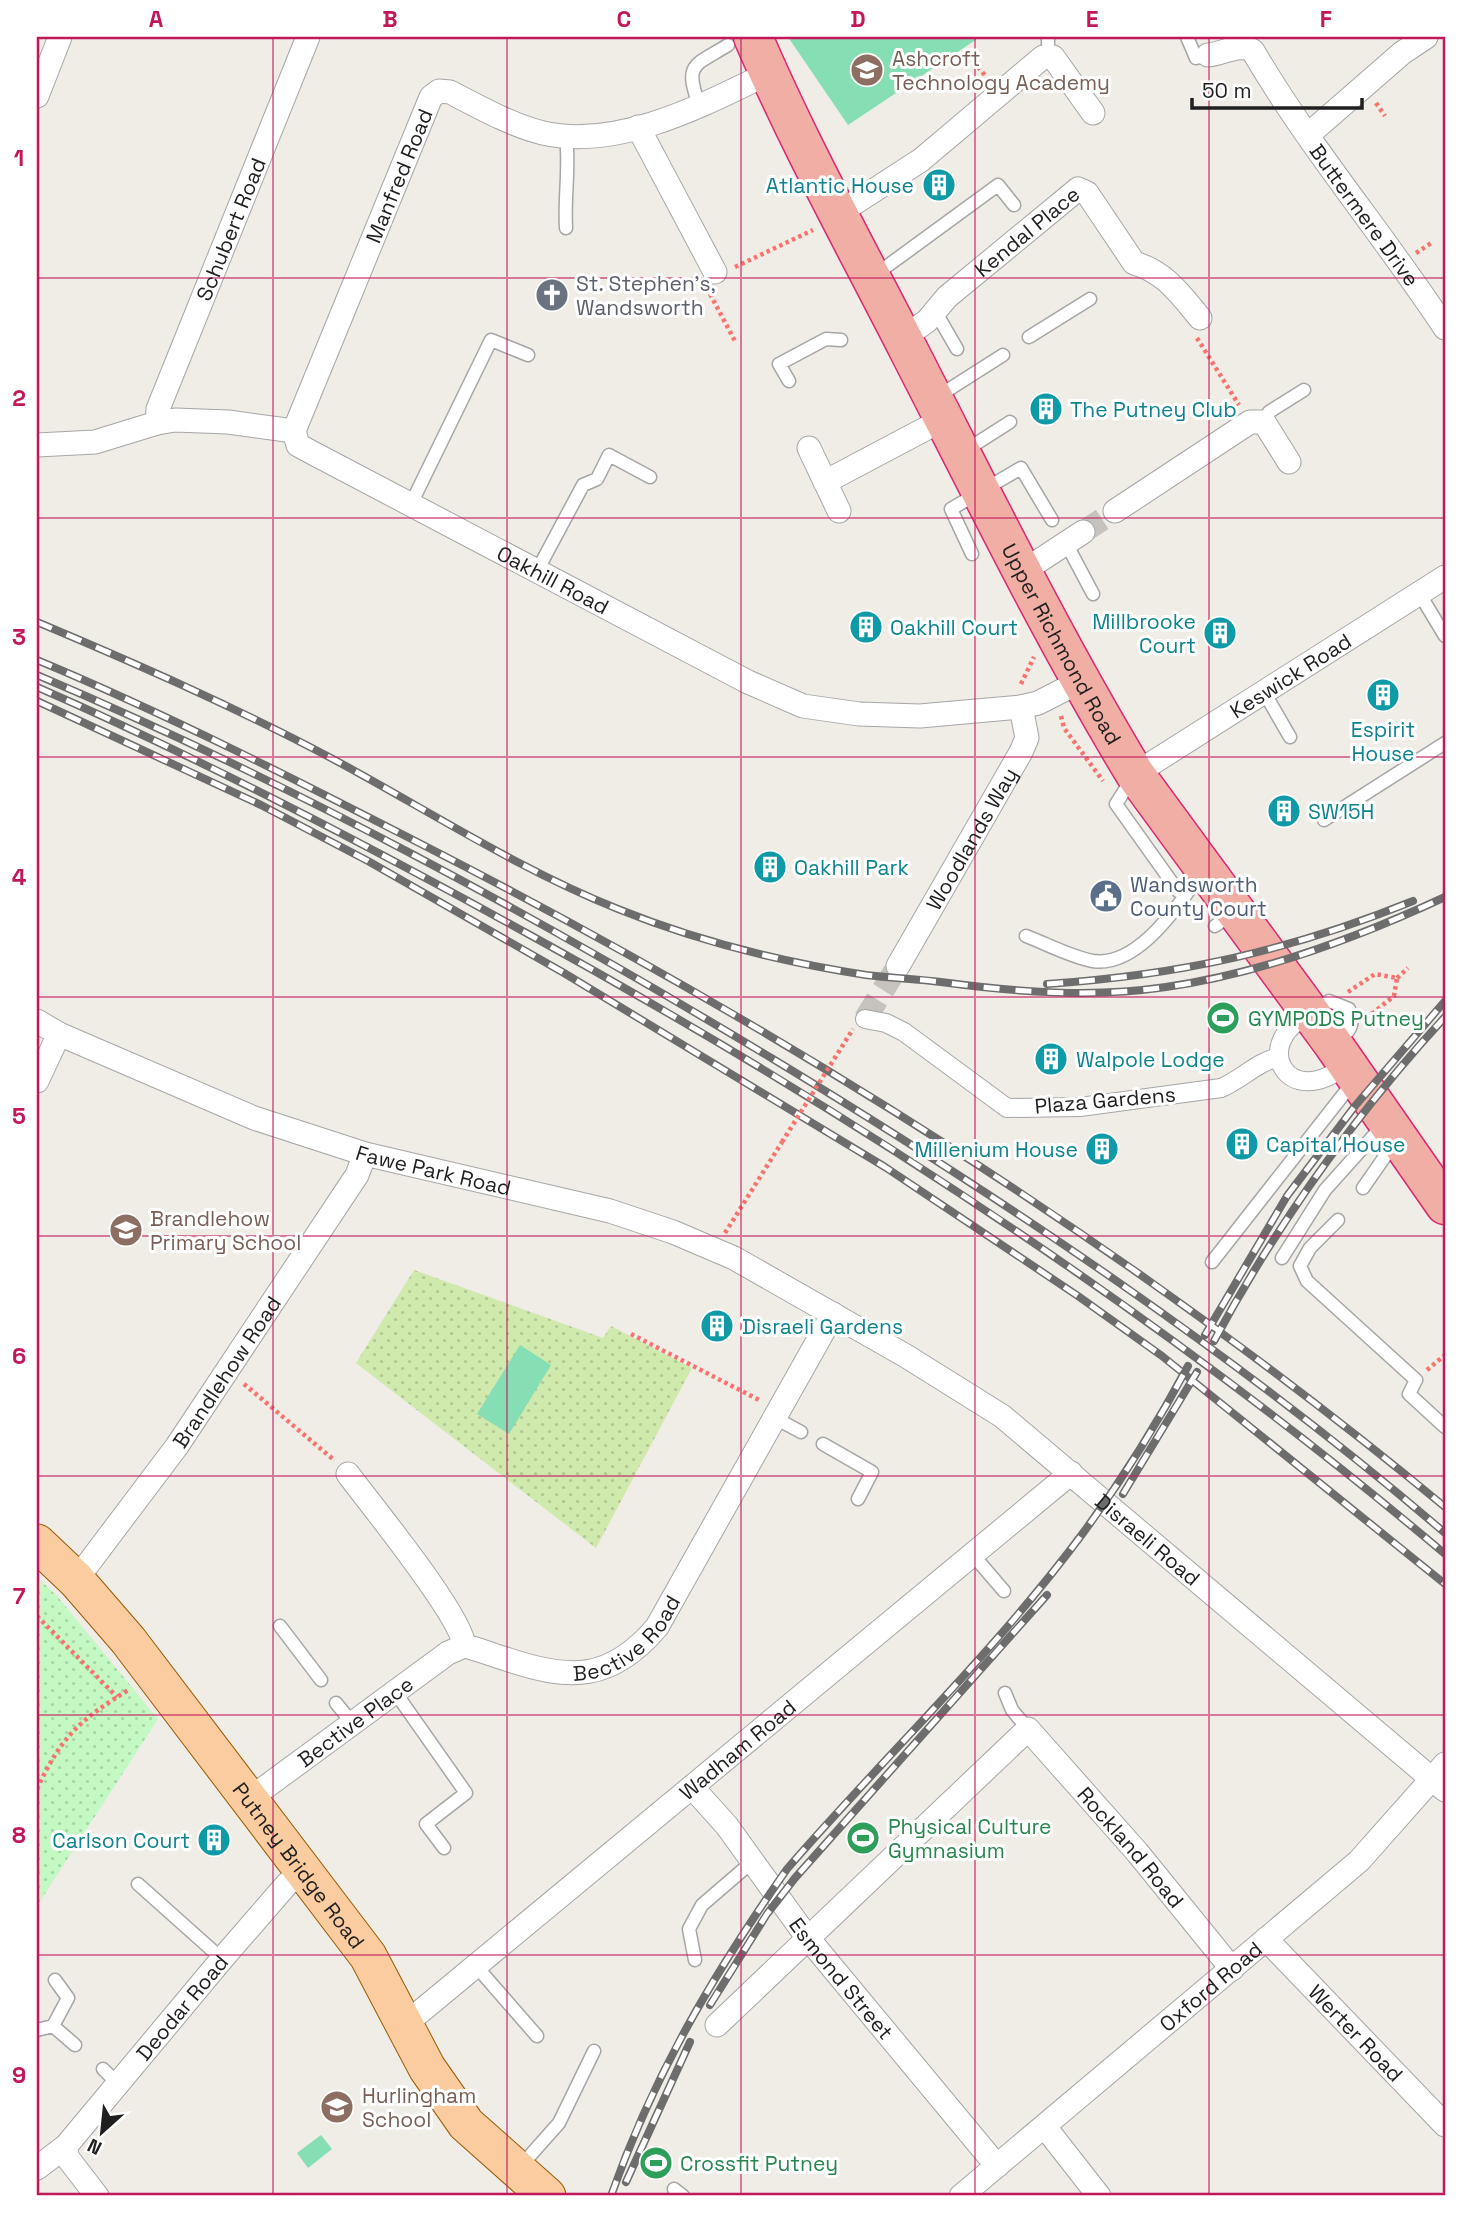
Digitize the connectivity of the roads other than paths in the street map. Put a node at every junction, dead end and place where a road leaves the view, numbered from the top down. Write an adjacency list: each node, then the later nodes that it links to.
1 (60, 37): 9 (street)
2 (308, 37): 35 (street, Schubert Road)
3 (1187, 37): 7 (lane)
4 (1426, 37): 13 (street, Buttermere Drive)
5 (741, 41): 8 (highway, Upper Richmond Road); 10 (lane)
6 (1048, 47): 11 (street); 16 (street)
7 (1208, 55): 13 (street, Buttermere Drive)
8 (769, 73): 10 (street, Manfred Road); 16 (highway, Upper Richmond Road)
9 (37, 96)
10 (699, 105): 12 (street, Manfred Road)
11 (1093, 113)
12 (638, 127): 14 (street, Manfred Road); 18 (street)
13 (1309, 134): 23 (street, Buttermere Drive)
14 (566, 137): 17 (lane); 36 (street, Manfred Road)
15 (1014, 205): 19 (lane)
16 (829, 220): 19 (highway, Upper Richmond Road)
17 (566, 228)
18 (716, 272)
19 (872, 278): 25 (highway, Upper Richmond Road)
20 (1090, 299): 24 (lane)
21 (935, 312): 22 (street, Kendal Place); 25 (street, Kendal Place); 27 (lane)
22 (1200, 318)
23 (1445, 328)
24 (1030, 337)
25 (903, 338): 32 (highway, Upper Richmond Road)
26 (841, 340): 30 (lane)
27 (957, 349)
28 (528, 355): 44 (lane)
29 (1003, 355): 32 (lane)
30 (789, 381)
31 (1304, 390): 34 (lane)
32 (939, 409): 39 (highway, Upper Richmond Road); 42 (street)
33 (1010, 422): 39 (lane)
34 (1257, 422): 40 (street); 46 (street)
35 (157, 423): 36 (street); 37 (street)
36 (294, 431): 44 (street, Oakhill Road)
37 (37, 445)
38 (808, 448): 42 (street)
39 (961, 453): 43 (highway, Upper Richmond Road)
40 (1289, 462)
41 (650, 477): 50 (lane)
42 (825, 482): 45 (street)
43 (982, 492): 47 (lane); 49 (lane); 51 (highway, Upper Richmond Road)
44 (411, 504): 50 (street, Oakhill Road)
45 (839, 511)
46 (1115, 512)
47 (1052, 520)
48 (1075, 538): 51 (street); 54 (lane)
49 (972, 554)
50 (537, 571): 58 (street, Oakhill Road)
51 (1022, 572): 56 (highway, Upper Richmond Road)
52 (1445, 577): 53 (street, Keswick Road)
53 (1419, 593): 55 (lane); 57 (street, Keswick Road)
54 (1093, 594)
55 (1445, 636)
56 (1081, 681): 58 (street, Oakhill Road); 61 (highway, Upper Richmond Road)
57 (1264, 692): 59 (lane); 61 (street, Keswick Road)
58 (1021, 707): 65 (street, Woodlands Way)
59 (1290, 737)
60 (1445, 743): 62 (lane)
61 (1135, 774): 63 (highway, Upper Richmond Road)
62 (1324, 820)
63 (1199, 881): 64 (lane); 66 (highway, Upper Richmond Road)
64 (1026, 936)
65 (898, 966)
66 (1325, 1008): 70 (highway, Upper Richmond Road); 71 (street)
67 (37, 1021): 69 (street, Fawe Park Road)
68 (859, 1024): 71 (street, Plaza Gardens)
69 (59, 1034): 72 (street); 74 (street, Fawe Park Road)
70 (1347, 1051): 71 (street); 73 (highway, Upper Richmond Road); 79 (lane)
71 (1279, 1056)
72 (37, 1081)
73 (1393, 1128): 75 (lane); 76 (highway, Upper Richmond Road); 78 (lane)
74 (365, 1154): 80 (street, Fawe Park Road); 90 (street, Brandlehow Road)
75 (1363, 1188)
76 (1445, 1205)
77 (1338, 1220): 82 (lane)
78 (1282, 1258)
79 (1212, 1262)
80 (833, 1314): 81 (street, Bective Road); 85 (street, Disraeli Road)
81 (777, 1414): 83 (lane); 93 (street, Bective Road)
82 (1445, 1427)
83 (801, 1432)
84 (823, 1444): 87 (lane)
85 (1071, 1473): 89 (street, Wadham Road); 100 (street, Disraeli Road)
86 (348, 1475): 93 (street)
87 (858, 1499)
88 (37, 1543): 90 (main road, Putney Bridge Road)
89 (973, 1555): 91 (lane); 101 (street, Wadham Road)
90 (76, 1580): 102 (main road, Putney Bridge Road)
91 (1003, 1591)
92 (280, 1626): 94 (lane)
93 (464, 1646): 95 (street, Bective Place)
94 (321, 1680)
95 (395, 1692): 98 (street, Bective Place); 103 (lane)
96 (1004, 1693): 99 (lane)
97 (336, 1703): 98 (lane)
98 (353, 1724): 102 (street, Bective Place)
99 (1028, 1729): 107 (street); 112 (street, Rockland Road)
100 (1441, 1778): 108 (street, Oxford Road)
101 (692, 1787): 104 (street, Esmond Street); 111 (street, Wadham Road)
102 (248, 1800): 105 (main road, Putney Bridge Road)
103 (444, 1848)
104 (751, 1862): 107 (street, Esmond Street); 110 (lane)
105 (302, 1872): 109 (street, Deodar Road); 116 (main road, Putney Bridge Road)
106 (138, 1884): 109 (lane)
107 (807, 1937): 114 (street); 125 (street, Esmond Street)
108 (1266, 1939): 112 (street, Oxford Road); 121 (street, Werter Road)
109 (222, 1959): 123 (street, Deodar Road)
110 (695, 1960)
111 (476, 1966): 116 (street, Wadham Road); 118 (lane)
112 (1231, 1969): 122 (street, Oxford Road)
113 (55, 1980): 115 (lane)
114 (717, 2025)
115 (53, 2026): 117 (lane); 119 (lane)
116 (403, 2026): 126 (main road, Putney Bridge Road)
117 (37, 2030)
118 (537, 2036)
119 (75, 2045)
120 (594, 2051): 126 (lane)
121 (1445, 2125)
122 (1045, 2127): 125 (street, Oxford Road); 130 (street)
123 (66, 2146): 124 (street, Deodar Road); 127 (street)
124 (39, 2163)
125 (997, 2166): 129 (street, Oxford Road)
126 (516, 2170): 128 (main road, Putney Bridge Road)
127 (97, 2196)
128 (547, 2196)
129 (961, 2196)
130 (1099, 2196)

